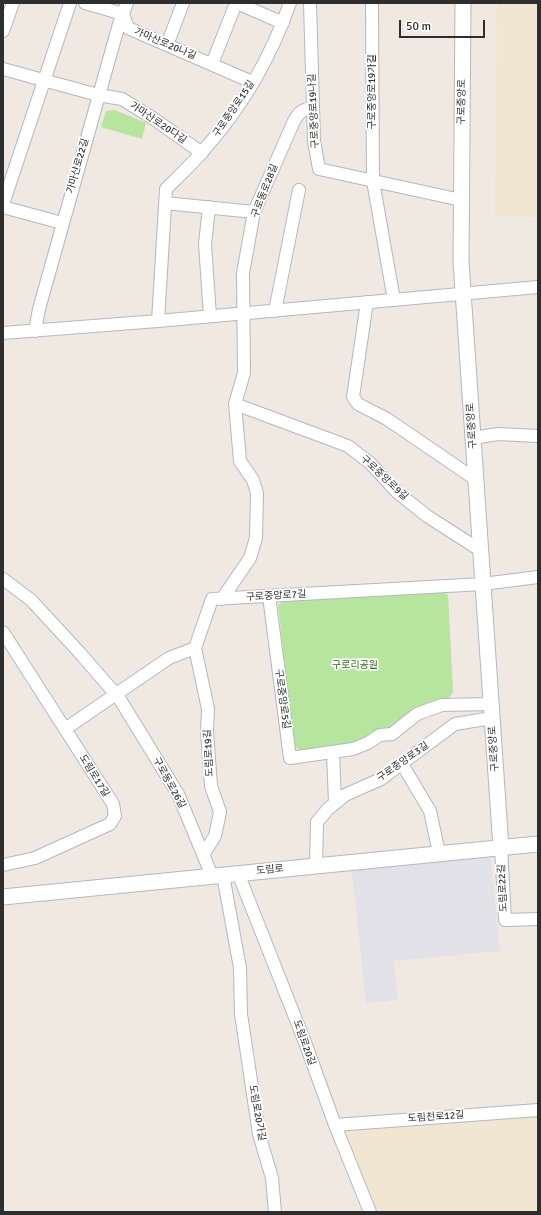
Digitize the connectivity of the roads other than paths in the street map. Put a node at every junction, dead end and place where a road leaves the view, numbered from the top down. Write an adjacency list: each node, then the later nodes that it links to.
1 (13, 3): 12 (street)
2 (70, 3): 16 (street)
3 (85, 3): 10 (street)
4 (183, 3): 13 (street)
5 (237, 3): 11 (street); 14 (street)
6 (290, 3): 11 (street, 구로중앙로15길)
7 (310, 3): 19 (street, 구로중앙로19나길)
8 (372, 3): 21 (street, 구로중앙로19가길)
9 (463, 3): 23 (street, 구로중앙로)
10 (125, 9): 13 (street, 가마산로20나길); 18 (street, 가마산로22길)
11 (283, 23): 17 (street, 구로중앙로15길)
12 (3, 31)
13 (167, 45): 14 (street, 가마산로20나길)
14 (212, 64): 17 (street, 가마산로20나길)
15 (3, 69): 16 (street, 가마산로20다길)
16 (43, 80): 18 (street, 가마산로20다길); 25 (street)
17 (252, 82): 20 (street, 구로중앙로15길)
18 (98, 95): 20 (street, 가마산로20다길); 28 (street, 가마산로22길)
19 (313, 108): 21 (street, 구로중앙로19나길); 27 (street, 구로동로28길)
20 (202, 153): 24 (street, 구로중앙로15길)
21 (373, 181): 23 (street, 구로중앙로19나길); 31 (street)
22 (299, 190): 33 (street)
23 (461, 200): 30 (street, 구로중앙로)
24 (165, 203): 26 (street); 36 (street, 구로중앙로15길)
25 (3, 205): 28 (street)
26 (209, 207): 27 (street); 35 (street)
27 (254, 212): 34 (street, 구로동로28길)
28 (62, 223): 37 (street, 가마산로22길)
29 (538, 287): 30 (street)
30 (463, 294): 31 (street); 41 (street, 구로중앙로)
31 (394, 300): 32 (street)
32 (367, 302): 33 (street); 42 (street)
33 (275, 311): 34 (street)
34 (243, 314): 35 (street); 39 (street, 구로동로28길)
35 (210, 316): 36 (street)
36 (158, 321): 37 (street)
37 (35, 331): 38 (street)
38 (3, 333)
39 (235, 404): 43 (street, 구로중앙로9길); 48 (street)
40 (538, 436): 41 (street)
41 (472, 438): 42 (street, 구로중앙로)
42 (475, 479): 43 (street, 구로중앙로)
43 (480, 550): 46 (street, 구로중앙로)
44 (538, 577): 46 (street, 구로중앙로7길)
45 (3, 579): 51 (street, 구로동로26길)
46 (483, 584): 47 (street, 구로중앙로7길); 52 (street, 구로중앙로)
47 (268, 596): 48 (street, 구로중앙로7길); 54 (street, 구로중앙로5길)
48 (222, 599): 50 (street)
49 (3, 632): 53 (street, 도림로17길)
50 (194, 648): 51 (street); 60 (street, 도림로19길)
51 (116, 695): 53 (street); 60 (street, 구로동로26길)
52 (491, 711): 54 (street, 구로중앙로5길); 55 (street, 구로중앙로3길); 58 (street, 구로중앙로)
53 (65, 729): 61 (street, 도림로17길)
54 (333, 752): 56 (street)
55 (402, 764): 56 (street, 구로중앙로3길); 59 (street)
56 (335, 803): 62 (street, 구로중앙로3길)
57 (538, 844): 58 (street, 도림로)
58 (501, 848): 59 (street, 도림로); 66 (street, 도림로22길)
59 (439, 853): 62 (street, 도림로)
60 (203, 854): 64 (street, 구로동로26길)
61 (3, 865)
62 (316, 866): 63 (street, 도림로)
63 (238, 873): 64 (street, 도림로); 68 (street, 도림로20길)
64 (217, 875): 65 (street, 도림로); 69 (street, 도림로20가길)
65 (3, 896)
66 (538, 919)
67 (538, 1110): 68 (street, 도림천로12길)
68 (335, 1125): 70 (street, 도림로20길)
69 (275, 1212)
70 (370, 1212)

